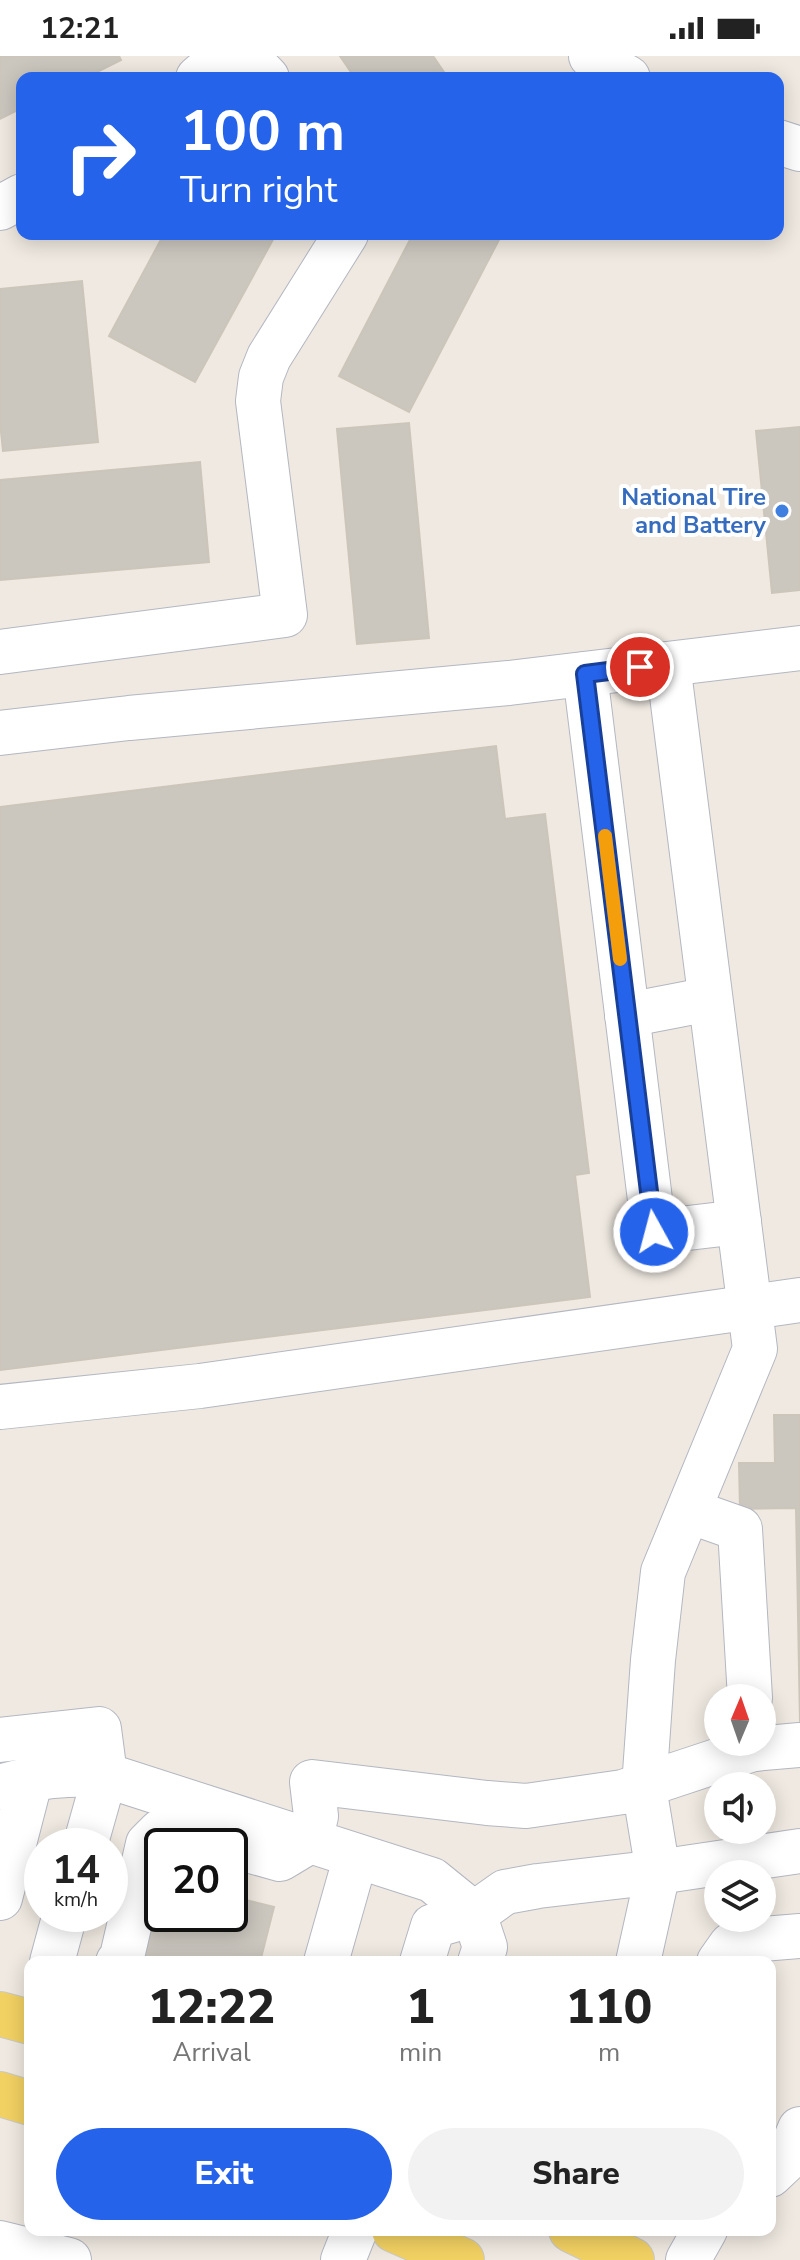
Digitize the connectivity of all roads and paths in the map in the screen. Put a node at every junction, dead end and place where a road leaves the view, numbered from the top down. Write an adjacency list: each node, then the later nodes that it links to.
1 (224, 56): 4 (street)
2 (246, 56): 5 (street)
3 (591, 56): 6 (street)
4 (205, 72)
5 (261, 72)
6 (618, 72)
7 (342, 240): 9 (street)
8 (800, 648): 10 (street)
9 (0, 652)
10 (668, 664): 11 (street); 13 (street)
11 (585, 674): 12 (street); 14 (street)
12 (0, 733)
13 (710, 999): 14 (street); 15 (street)
14 (627, 1015): 15 (street)
15 (739, 1222): 17 (street)
16 (800, 1300): 17 (street)
17 (750, 1307): 18 (street); 19 (street)
18 (0, 1407)
19 (689, 1511): 20 (street); 27 (street)
20 (749, 1684)
21 (0, 1740): 25 (street)
22 (776, 1745): 23 (street)
23 (800, 1745)
24 (724, 1756): 27 (street)
25 (105, 1775): 26 (street); 28 (street); 29 (street)
26 (16, 1782): 33 (street)
27 (644, 1787): 29 (street); 32 (street)
28 (90, 1828)
29 (310, 1841): 31 (street); 38 (street)
30 (800, 1851): 32 (street)
31 (356, 1856): 34 (street); 39 (street)
32 (658, 1872): 34 (street); 42 (street)
33 (0, 1898)
34 (474, 1914): 40 (street); 41 (street)
35 (60, 1932): 37 (street)
36 (800, 1936): 43 (street)
37 (54, 1956)
38 (122, 1956)
39 (328, 1956)
40 (424, 1956)
41 (482, 1956)
42 (639, 1956)
43 (723, 1956)
44 (0, 2014): 45 (main road)
45 (24, 2020)
46 (0, 2094): 47 (main road)
47 (24, 2101)
48 (800, 2129): 49 (street)
49 (776, 2169)
50 (353, 2236): 56 (street)
51 (408, 2236): 57 (main road)
52 (583, 2236): 58 (main road)
53 (702, 2236): 59 (street)
54 (0, 2243): 55 (street)
55 (69, 2260)
56 (343, 2260)
57 (462, 2260)
58 (632, 2260)
59 (688, 2260)

